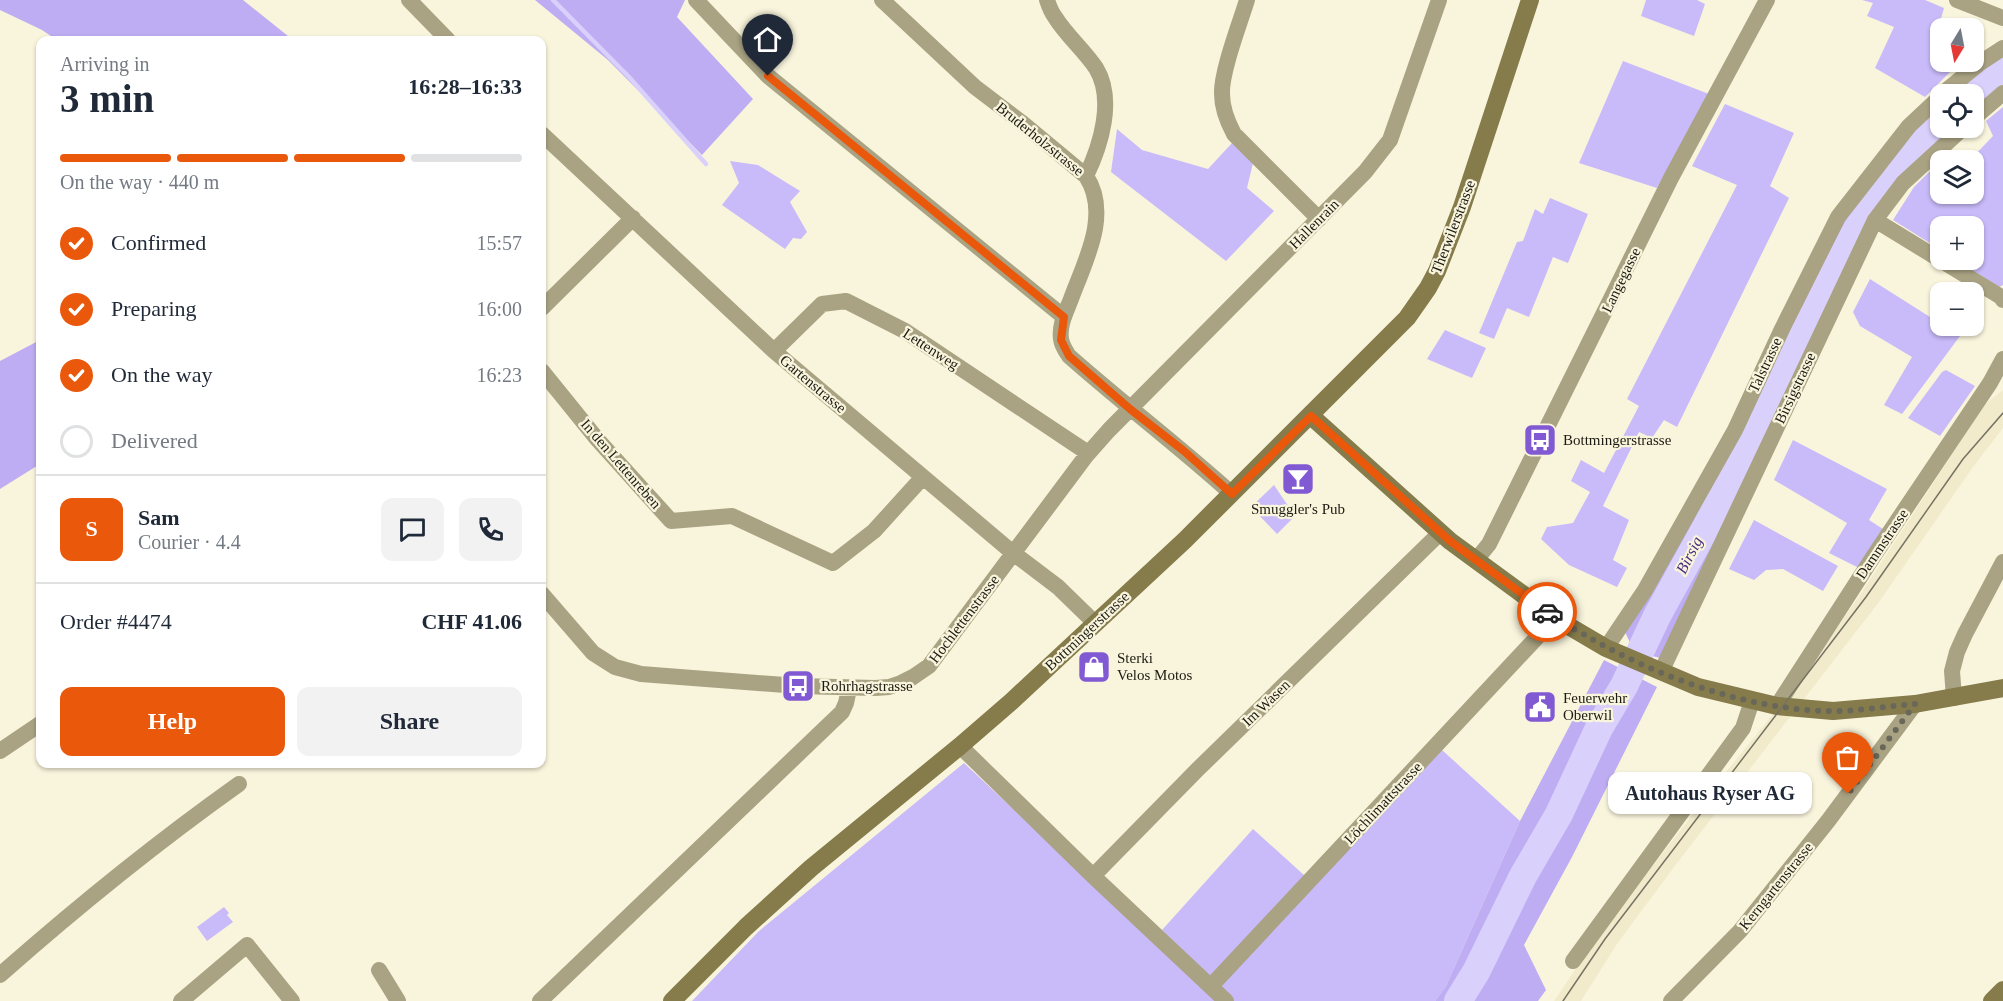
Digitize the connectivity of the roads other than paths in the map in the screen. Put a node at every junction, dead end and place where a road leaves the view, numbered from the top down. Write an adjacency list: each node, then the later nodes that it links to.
1 (409, 0): 11 (street)
2 (696, 0): 25 (street)
3 (882, 0): 19 (street, Bruderholzstrasse)
4 (1047, 0): 19 (street)
5 (1247, 0): 21 (street)
6 (1439, 0): 21 (street, Hallenrain)
7 (1530, 0): 31 (main road, Therwilerstrasse)
8 (1767, 0): 37 (street, Langegasse)
9 (1957, 0): 10 (street)
10 (2003, 18)
11 (444, 36)
12 (2003, 48): 13 (street, Talstrasse)
13 (1955, 84)
14 (2003, 93): 16 (street)
15 (1930, 106): 42 (street, Talstrasse)
16 (1984, 109)
17 (546, 138): 20 (street, Gartenstrasse)
18 (1952, 138): 22 (street, Birsigstrasse)
19 (1086, 176): 25 (street, Bruderholzstrasse)
20 (633, 218): 24 (street); 26 (street, Gartenstrasse)
21 (1319, 219): 30 (street, Hallenrain)
22 (1875, 220): 23 (street); 43 (street, Birsigstrasse)
23 (2002, 298)
24 (546, 304)
25 (1064, 317): 30 (street, Bruderholzstrasse)
26 (774, 351): 32 (street, Lettenweg); 33 (street, Gartenstrasse)
27 (2003, 359): 29 (street, Dammstrasse)
28 (546, 376): 33 (street, In den Lettenreben)
29 (1996, 382): 49 (street, Dammstrasse)
30 (1130, 409): 32 (street, Hochlettenstrasse); 34 (street, Bruderholzstrasse)
31 (1311, 416): 34 (main road, Bottmingerstrasse); 35 (main road)
32 (1088, 453): 36 (street, Hochlettenstrasse)
33 (923, 477): 36 (street, Gartenstrasse)
34 (1232, 494): 41 (main road, Bottmingerstrasse)
35 (1441, 532): 37 (main road); 54 (street, Im Wasen)
36 (1013, 553): 41 (street, Gartenstrasse); 45 (street, Hochlettenstrasse)
37 (1476, 560): 40 (main road)
38 (2003, 562): 46 (street)
39 (546, 599): 45 (street, Hochlettenstrasse)
40 (1555, 618): 42 (main road); 58 (street, Löchlimattstrasse)
41 (1095, 623): 51 (main road, Bottmingerstrasse)
42 (1606, 648): 43 (main road)
43 (1661, 672): 47 (main road)
44 (2003, 688): 46 (main road)
45 (849, 689): 63 (street)
46 (1954, 698): 48 (main road)
47 (1752, 701): 49 (main road); 55 (street)
48 (1915, 704): 49 (main road); 66 (street, Kerngartenstrasse)
49 (1777, 706)
50 (36, 727): 52 (street)
51 (960, 746): 54 (street); 64 (main road, Bottmingerstrasse)
52 (0, 751)
53 (239, 784): 57 (street)
54 (1093, 876): 58 (street)
55 (1573, 961)
56 (379, 970): 62 (street)
57 (0, 975)
58 (1210, 986): 65 (street)
59 (2003, 990): 67 (main road)
60 (181, 1001): 61 (street)
61 (292, 1001)
62 (398, 1001)
63 (540, 1001)
64 (672, 1001)
65 (1226, 1001)
66 (1671, 1001)
67 (1992, 1001)

